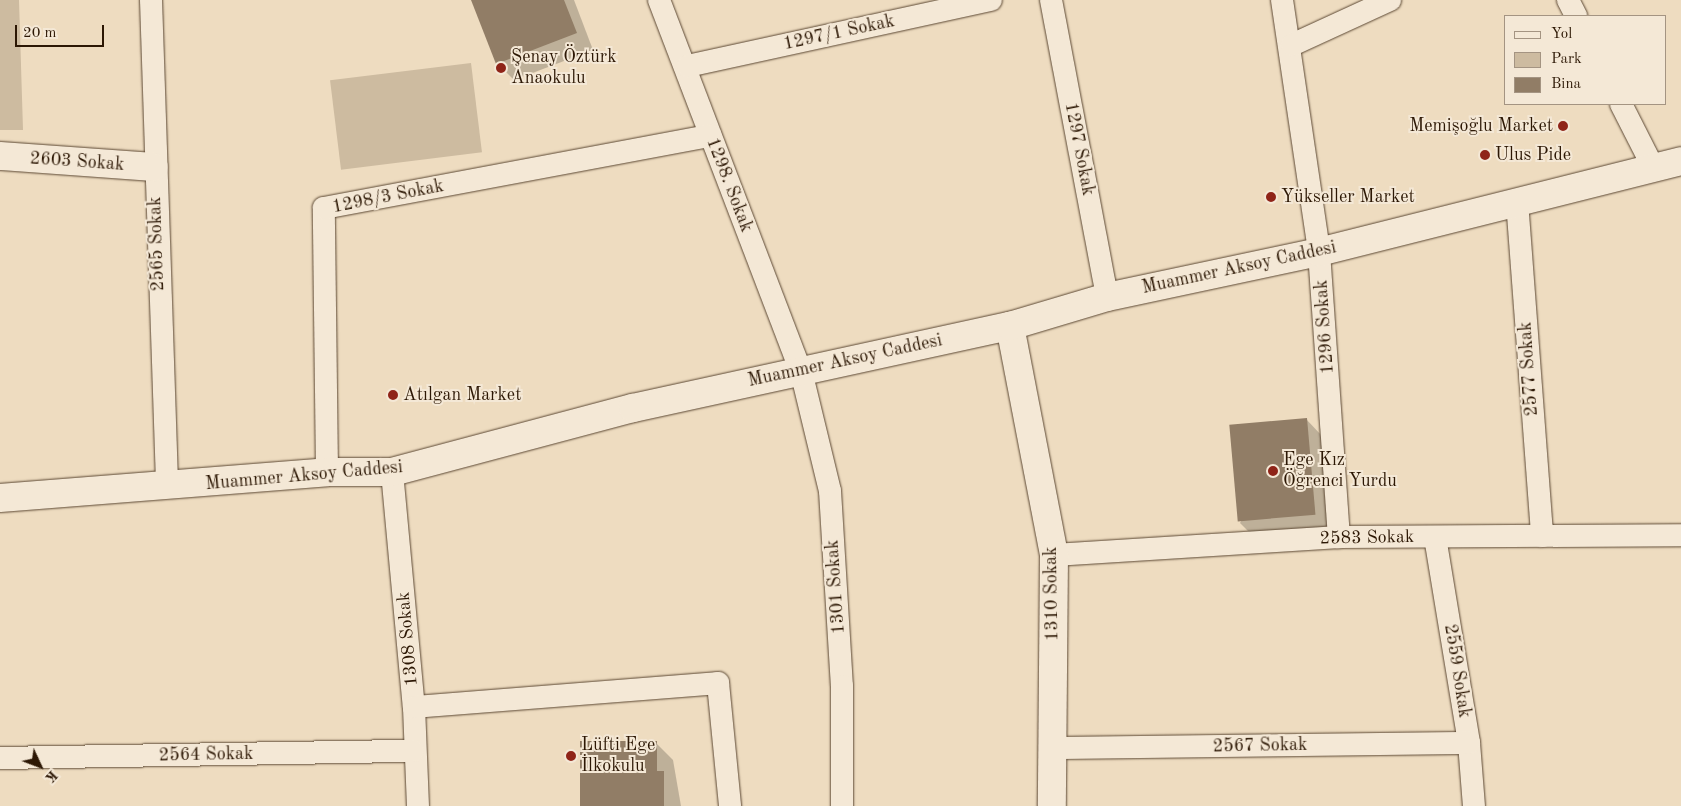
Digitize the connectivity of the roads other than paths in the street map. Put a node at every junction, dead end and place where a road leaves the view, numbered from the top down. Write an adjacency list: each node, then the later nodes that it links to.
1 (152, 0): 16 (street, 2565 Sokak)
2 (659, 0): 10 (street, 1298. Sokak)
3 (991, 0): 10 (street, 1297/1 Sokak)
4 (1051, 0): 19 (street, 1297 Sokak)
5 (1282, 0): 9 (street, 1296 Sokak)
6 (1390, 0): 9 (street)
7 (1568, 0): 8 (street)
8 (1576, 15)
9 (1292, 45): 18 (street, 1296 Sokak)
10 (688, 66): 12 (street, 1298. Sokak)
11 (1622, 105): 15 (street)
12 (710, 136): 21 (street, 1298. Sokak); 22 (street, 1298/3 Sokak)
13 (0, 156): 16 (street, 2603 Sokak)
14 (1681, 161): 15 (street, Muammer Aksoy Caddesi)
15 (1653, 166): 17 (street, Muammer Aksoy Caddesi)
16 (154, 167): 24 (street, 2565 Sokak)
17 (1517, 201): 18 (street, Muammer Aksoy Caddesi); 27 (street, 2577 Sokak)
18 (1319, 252): 19 (street, Muammer Aksoy Caddesi); 28 (street, 1296 Sokak)
19 (1107, 297): 20 (street, Muammer Aksoy Caddesi)
20 (1010, 326): 21 (street, Muammer Aksoy Caddesi); 30 (street, 1310 Sokak)
21 (801, 371): 23 (street, Muammer Aksoy Caddesi); 38 (street, 1301 Sokak)
22 (328, 472): 23 (street, Muammer Aksoy Caddesi); 24 (street, Muammer Aksoy Caddesi)
23 (392, 472): 31 (street, 1308 Sokak)
24 (167, 487): 25 (street, Muammer Aksoy Caddesi)
25 (0, 498)
26 (1681, 535): 27 (street, 2583 Sokak)
27 (1542, 536): 29 (street, 2583 Sokak)
28 (1339, 537): 29 (street, 2583 Sokak); 30 (street, 2583 Sokak)
29 (1435, 537): 32 (street, 2559 Sokak)
30 (1054, 555): 33 (street, 1310 Sokak)
31 (414, 707): 34 (street, 1308 Sokak); 37 (street)
32 (1469, 743): 33 (street, 2567 Sokak); 40 (street, 2559 Sokak)
33 (1052, 748): 39 (street, 1310 Sokak)
34 (412, 751): 35 (street, 2564 Sokak); 36 (street, 1308 Sokak)
35 (0, 758)
36 (418, 806)
37 (730, 806)
38 (842, 806)
39 (1052, 806)
40 (1474, 806)

